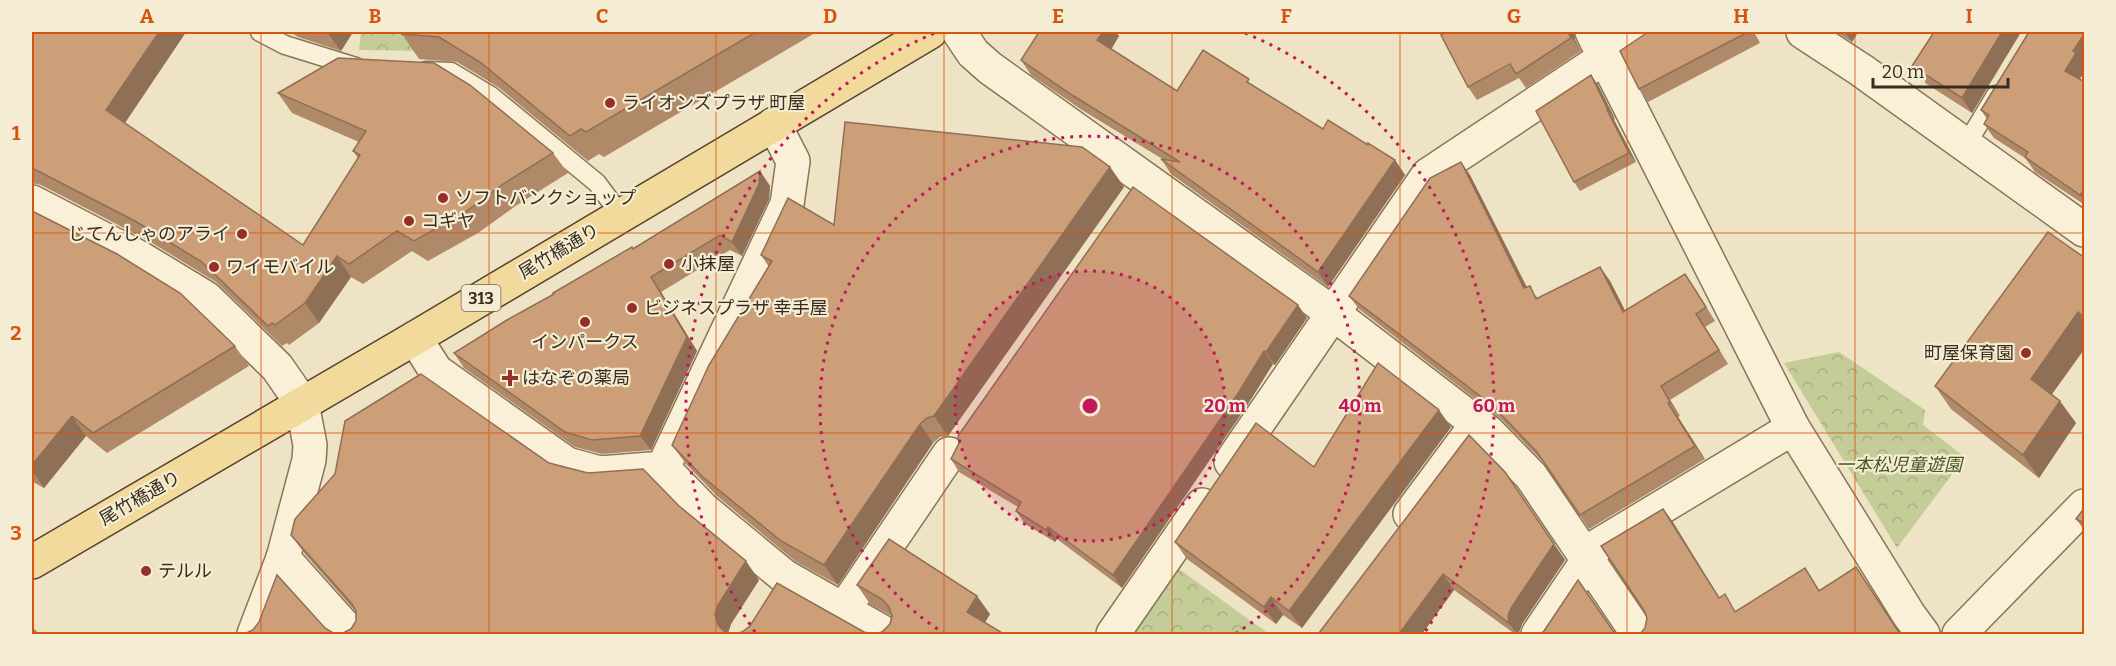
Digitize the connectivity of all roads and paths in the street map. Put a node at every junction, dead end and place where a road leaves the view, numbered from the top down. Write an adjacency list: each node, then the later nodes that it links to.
1 (260, 32): 7 (lane)
2 (959, 32): 15 (street)
3 (1643, 32): 6 (street)
4 (1803, 32): 11 (street)
5 (912, 36): 10 (main road, 尾竹橋通り / 313)
6 (1598, 44): 15 (street); 19 (street)
7 (376, 68)
8 (408, 70): 13 (lane)
9 (2005, 79): 11 (lane)
10 (774, 124): 13 (main road, 尾竹橋通り / 313); 21 (street)
11 (1966, 145): 14 (street)
12 (39, 212): 17 (street)
13 (620, 214): 16 (main road, 尾竹橋通り / 313)
14 (2085, 230)
15 (1334, 314): 18 (street); 33 (street)
16 (415, 338): 17 (main road, 尾竹橋通り / 313); 21 (street)
17 (302, 403): 25 (street); 26 (main road, 尾竹橋通り / 313)
18 (1477, 424): 23 (street); 24 (street)
19 (1793, 428): 24 (street); 36 (street)
20 (956, 445): 29 (street)
21 (663, 468): 27 (street)
22 (2085, 506): 37 (street)
23 (1391, 539)
24 (1586, 557): 34 (street); 35 (street)
25 (283, 558): 30 (street); 31 (street)
26 (32, 562)
27 (784, 576): 28 (street); 29 (street)
28 (765, 605)
29 (844, 609): 32 (street)
30 (254, 634)
31 (351, 634)
32 (886, 634)
33 (1113, 634)
34 (1538, 634)
35 (1638, 634)
36 (1923, 634)
37 (1959, 634)

